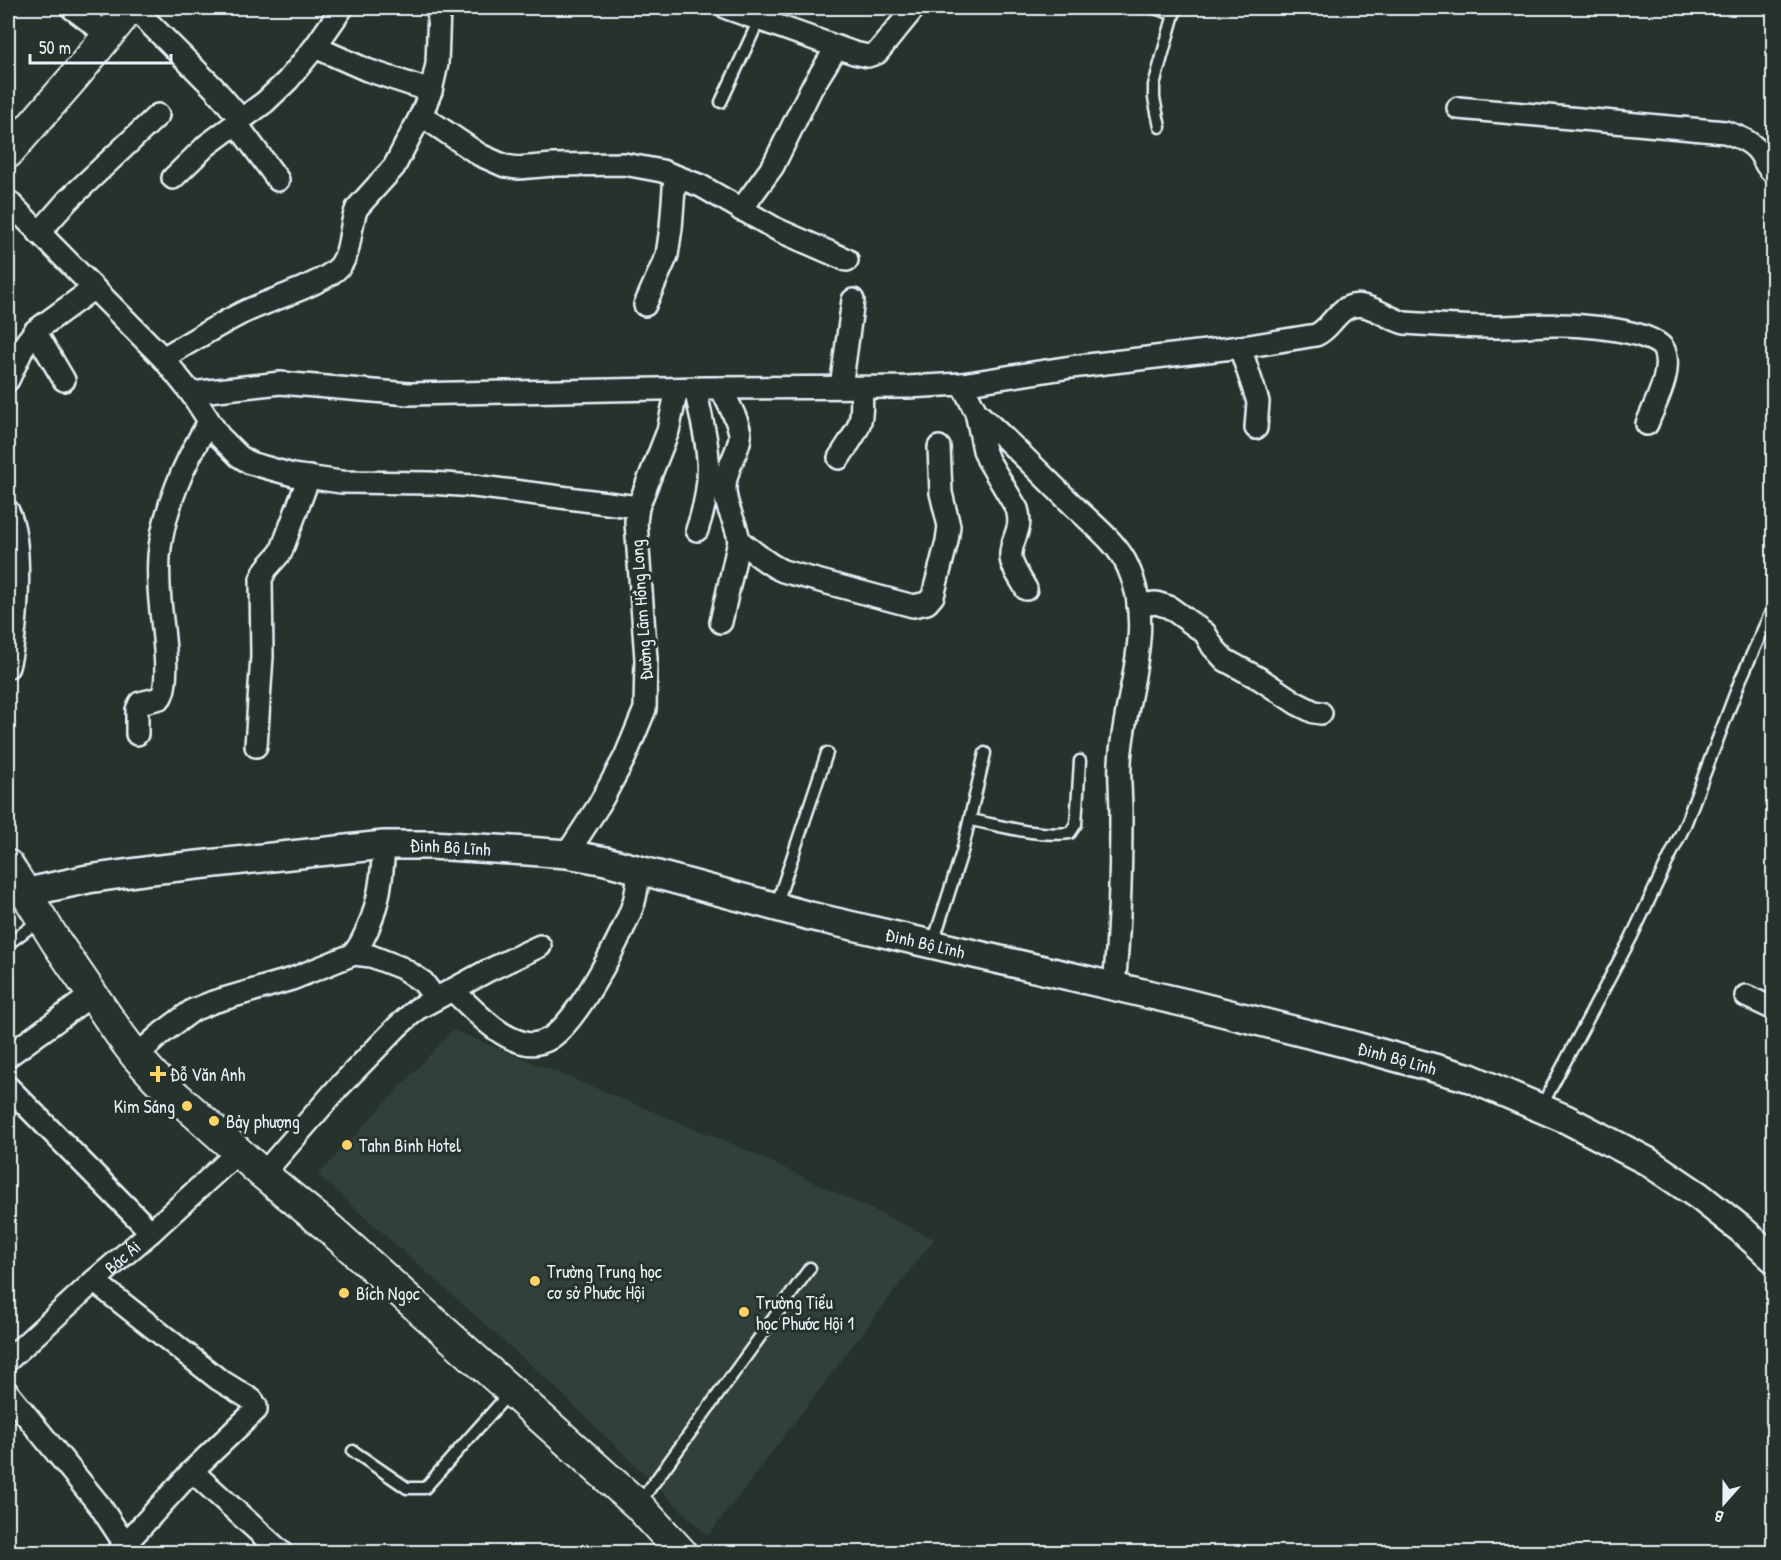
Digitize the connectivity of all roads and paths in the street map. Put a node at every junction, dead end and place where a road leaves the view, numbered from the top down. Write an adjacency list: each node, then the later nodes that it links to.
1 (72, 8): 10 (street)
2 (132, 8): 10 (main road); 18 (street)
3 (342, 8): 11 (street)
4 (439, 8): 13 (street)
5 (727, 8): 9 (street)
6 (914, 8): 12 (street)
7 (1154, 8): 8 (lane)
8 (1176, 11): 19 (lane)
9 (759, 20): 12 (street); 14 (lane)
10 (108, 35): 20 (main road)
11 (315, 47): 13 (street); 18 (street)
12 (837, 47): 26 (street)
13 (430, 92): 17 (street)
14 (721, 102)
15 (1458, 108): 21 (street)
16 (158, 115): 27 (street)
17 (421, 115): 22 (street); 34 (street)
18 (239, 121): 23 (street); 24 (street)
19 (1160, 127)
20 (8, 153)
21 (1773, 173)
22 (675, 176): 26 (street); 31 (street)
23 (173, 178)
24 (278, 180)
25 (8, 201): 27 (street)
26 (741, 210): 28 (street)
27 (39, 233): 29 (street)
28 (847, 260)
29 (94, 288): 32 (street); 34 (street)
30 (853, 300): 39 (street)
31 (645, 305)
32 (35, 330): 35 (street); 36 (street)
33 (1240, 347): 37 (street); 44 (street); 45 (street)
34 (163, 358): 41 (street)
35 (8, 380)
36 (64, 380)
37 (962, 384): 39 (street); 42 (street)
38 (721, 388): 39 (street); 40 (street); 52 (street)
39 (851, 388): 47 (street)
40 (686, 389): 41 (street); 49 (street, Đường Lâm Hồng Long); 51 (street)
41 (191, 393): 43 (street)
42 (976, 412): 53 (street); 54 (street)
43 (209, 422): 48 (street); 59 (street)
44 (1647, 424)
45 (1256, 428)
46 (939, 447): 52 (street)
47 (839, 458)
48 (309, 477): 49 (street); 60 (street)
49 (638, 507): 66 (street, Đường Lâm Hồng Long)
50 (8, 510): 57 (street)
51 (697, 530)
52 (739, 541): 56 (street)
53 (1026, 589)
54 (1138, 605): 58 (street); 76 (street)
55 (1773, 605): 84 (lane)
56 (721, 622)
57 (8, 667)
58 (1321, 713)
59 (137, 734)
60 (256, 746)
61 (827, 753): 70 (lane)
62 (985, 753): 64 (lane)
63 (1080, 760): 64 (lane)
64 (971, 820): 72 (lane)
65 (384, 845): 66 (street, Đinh Bộ Lĩnh); 69 (street, Đinh Bộ Lĩnh); 75 (street)
66 (567, 854): 68 (street, Đinh Bộ Lĩnh)
67 (8, 866): 69 (main road)
68 (639, 870): 70 (street, Đinh Bộ Lĩnh); 78 (street)
69 (24, 892): 71 (main road)
70 (776, 906): 72 (street, Đinh Bộ Lĩnh)
71 (41, 919): 73 (lane); 77 (main road)
72 (933, 943): 76 (street, Đinh Bộ Lĩnh)
73 (8, 944)
74 (540, 946): 78 (street)
75 (354, 954): 78 (street); 82 (street)
76 (1114, 985): 84 (street, Đinh Bộ Lĩnh)
77 (93, 994): 81 (street); 82 (main road)
78 (444, 994): 86 (street)
79 (1746, 996): 80 (street)
80 (1773, 1009)
81 (8, 1056)
82 (136, 1056): 85 (main road)
83 (8, 1087): 87 (street)
84 (1540, 1107): 88 (street, Đinh Bộ Lĩnh)
85 (238, 1152): 86 (main road); 87 (street, Bác Ái)
86 (263, 1174): 92 (main road)
87 (151, 1233): 90 (street, Bác Ái)
88 (1773, 1257)
89 (810, 1268): 96 (lane)
90 (94, 1281): 91 (street, Bác Ái); 95 (street)
91 (8, 1360)
92 (511, 1391): 94 (lane); 96 (main road)
93 (8, 1393): 97 (street)
94 (353, 1451)
95 (192, 1471): 97 (street); 98 (street)
96 (638, 1505): 99 (main road)
97 (121, 1548)
98 (281, 1552)
99 (681, 1552)

